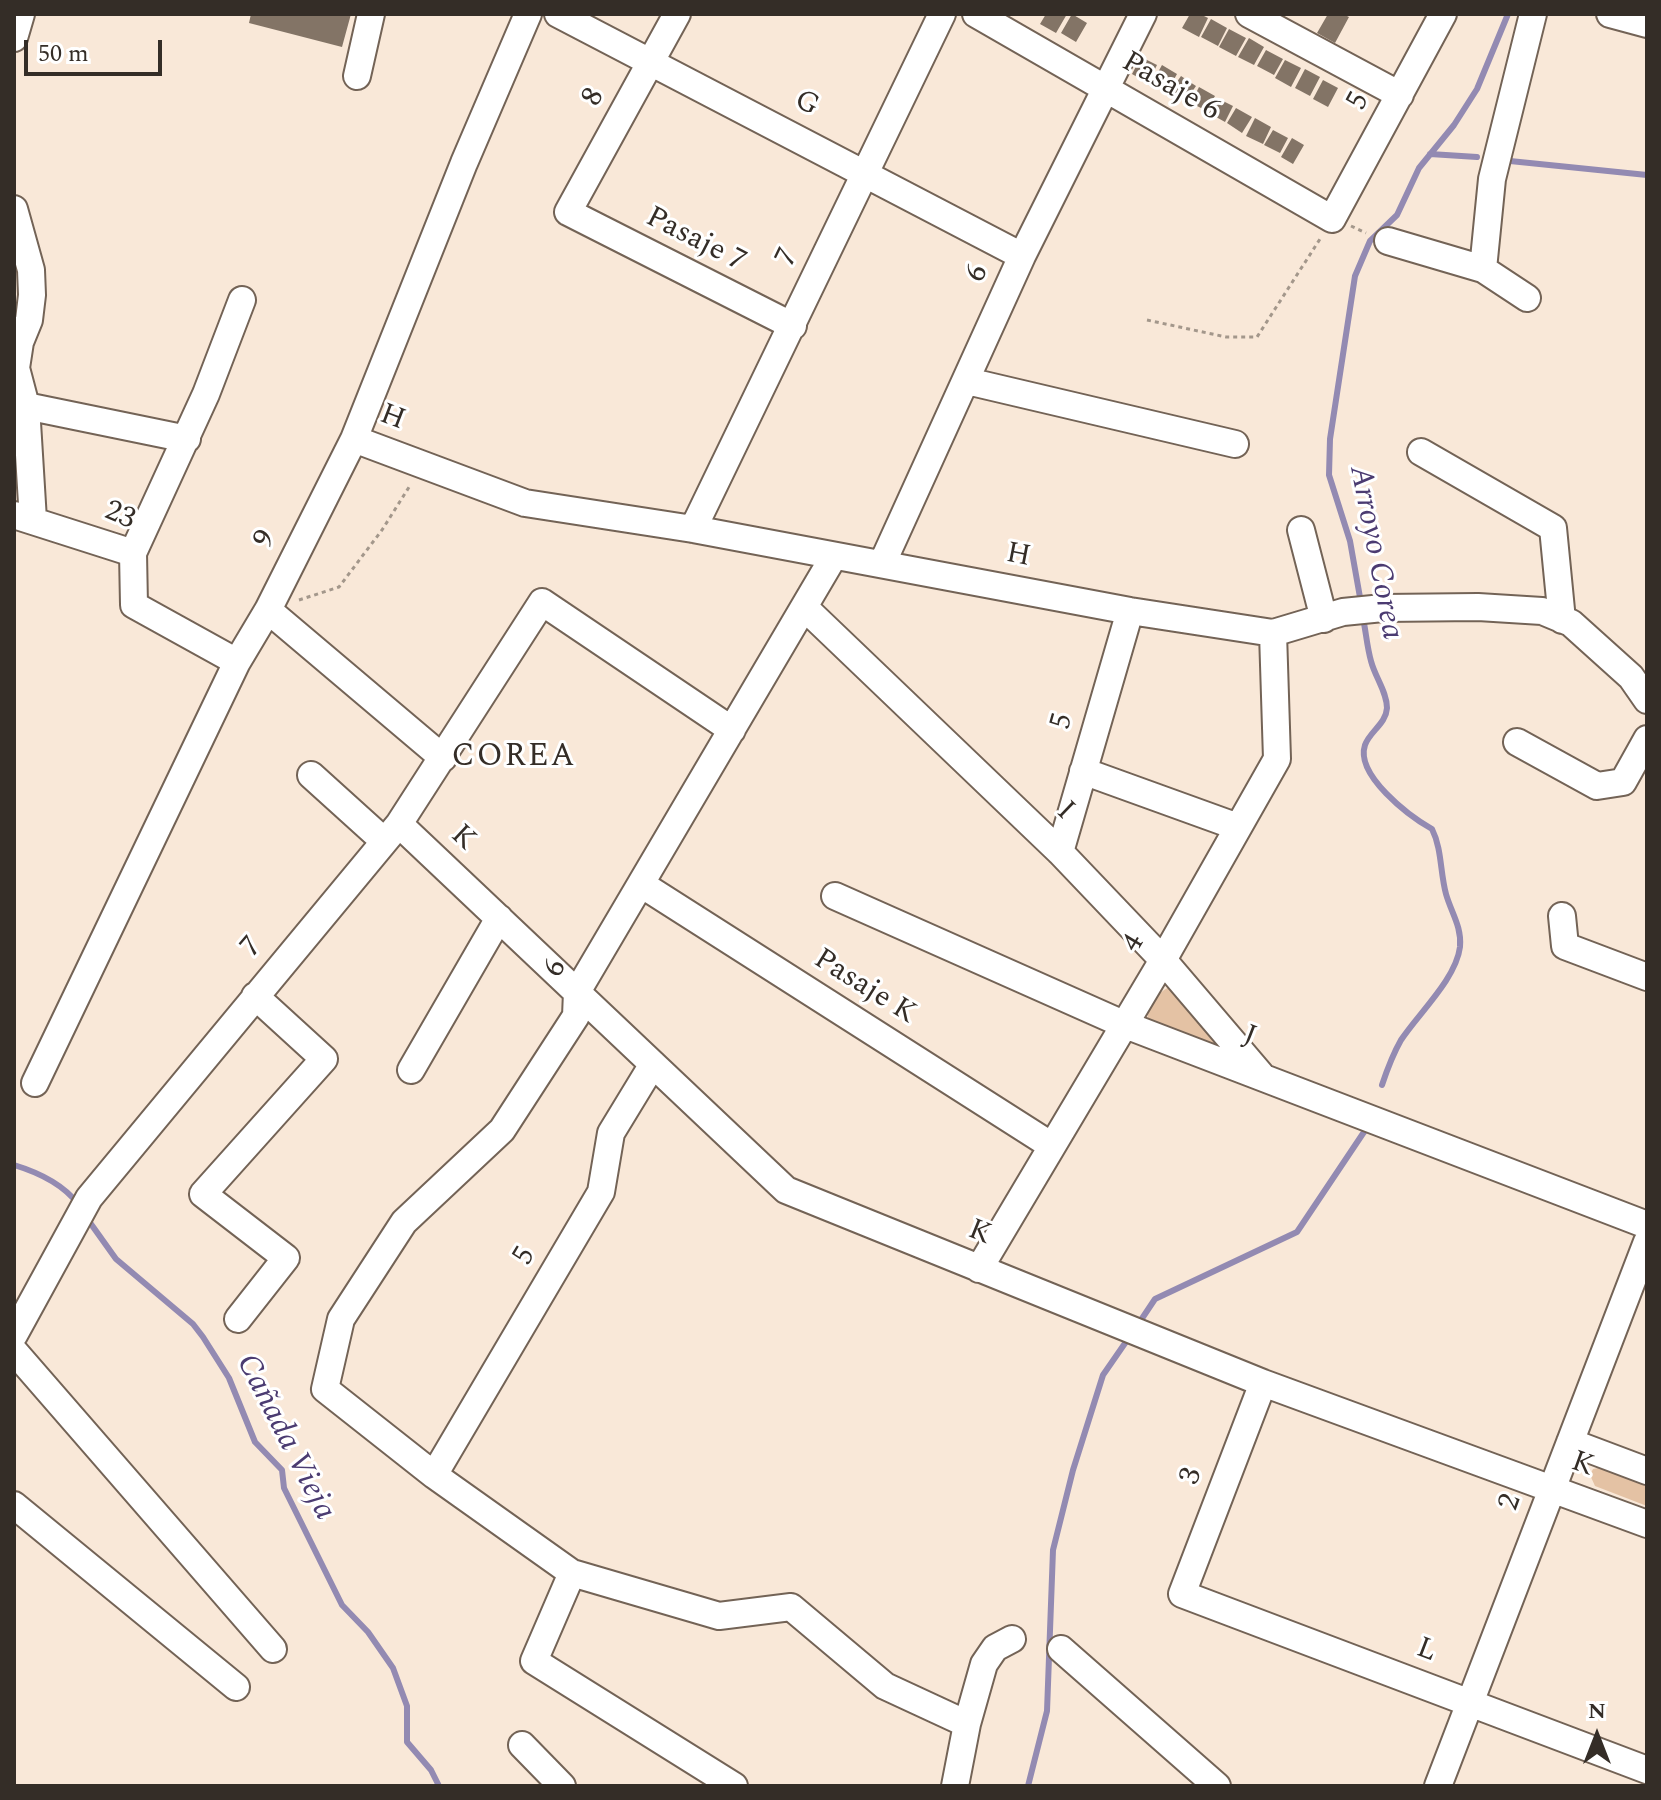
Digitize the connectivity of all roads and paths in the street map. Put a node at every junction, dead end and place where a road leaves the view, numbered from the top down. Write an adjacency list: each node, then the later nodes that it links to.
1 (21, 14): 14 (street)
2 (371, 14): 16 (street)
3 (528, 14): 33 (street, 9)
4 (558, 14): 15 (street, G)
5 (677, 14): 15 (street, 8)
6 (942, 14): 19 (street, 7)
7 (976, 14): 17 (street, Pasaje 6)
8 (1143, 14): 17 (street, 6)
9 (1249, 14): 18 (street)
10 (1443, 14): 18 (street, 5)
11 (1533, 14): 25 (street)
12 (1610, 14): 13 (street)
13 (1647, 24)
14 (14, 38)
15 (652, 61): 19 (street, G); 21 (street, 8)
16 (357, 76)
17 (1106, 88): 22 (street, Pasaje 6); 24 (street, 6)
18 (1400, 95): 22 (street, 5)
19 (866, 173): 24 (street, G); 29 (street, 7)
20 (14, 209): 31 (street)
21 (568, 212): 29 (street, Pasaje 7)
22 (1332, 219): 23 (path); 28 (path)
23 (1388, 241): 25 (street)
24 (1022, 256): 30 (street, 6)
25 (1483, 269): 26 (street)
26 (1527, 298)
27 (242, 300): 32 (street)
28 (1147, 320)
29 (793, 326): 38 (street, 7)
30 (967, 381): 34 (street); 42 (street, 6)
31 (26, 406): 32 (street); 37 (street)
32 (187, 439): 40 (street)
33 (354, 439): 36 (street, H); 44 (street, 9)
34 (1235, 444)
35 (1421, 452): 47 (street)
36 (423, 465): 38 (street, H); 44 (path)
37 (23, 517): 40 (street, 23)
38 (693, 529): 41 (street, H)
39 (1301, 530): 46 (street)
40 (133, 553): 49 (street, 23)
41 (834, 556): 42 (street, H); 43 (street, 6)
42 (882, 564): 45 (street, H)
43 (804, 607): 51 (street, 6); 59 (street, I)
44 (268, 610): 49 (street, 9); 54 (street)
45 (1130, 611): 48 (street, H); 55 (street, 5)
46 (1334, 616): 47 (street, H); 48 (street, H)
47 (1562, 620): 50 (street, H)
48 (1273, 633): 57 (street, 4)
49 (237, 662): 72 (street, 9)
50 (1647, 700)
51 (732, 730): 54 (street, 7); 60 (street, 6)
52 (1647, 739): 53 (street)
53 (1517, 742)
54 (443, 758): 58 (street, 7)
55 (1083, 771): 57 (street); 59 (street, 5)
56 (311, 775): 58 (street, K)
57 (1238, 827): 64 (street, 4)
58 (392, 832): 63 (street, K); 67 (street, 7)
59 (1060, 852): 64 (street, I)
60 (641, 884): 66 (street, 6); 73 (street, Pasaje K)
61 (835, 896): 68 (street, J)
62 (1562, 916): 65 (street)
63 (499, 918): 66 (street, K); 70 (street)
64 (1163, 960): 68 (street, 4); 71 (street, I)
65 (1647, 977)
66 (577, 992): 69 (street, K); 83 (street, 6)
67 (255, 996): 77 (street); 78 (street, 7)
68 (1123, 1024): 71 (street, J); 73 (street, 4)
69 (653, 1064): 76 (street, K); 83 (street, 5)
70 (411, 1070)
71 (1263, 1078): 74 (street, J)
72 (35, 1083)
73 (1052, 1146): 76 (street, 4)
74 (1647, 1225)
75 (1647, 1242): 81 (street, 2)
76 (979, 1269): 80 (street, K)
77 (238, 1319)
78 (14, 1335)
79 (14, 1351): 90 (street)
80 (1263, 1383): 84 (street, K); 88 (street, 3)
81 (1570, 1442): 82 (street, K); 84 (street, 2)
82 (1647, 1471)
83 (434, 1475): 87 (street)
84 (1551, 1489): 86 (street, K); 93 (street, 2)
85 (14, 1505): 92 (street)
86 (1647, 1524)
87 (572, 1573): 94 (street); 97 (street)
88 (1182, 1594): 93 (street, L)
89 (1012, 1639): 94 (street)
90 (273, 1649)
91 (1061, 1649): 100 (street)
92 (236, 1687)
93 (1471, 1704): 96 (street, L); 101 (street, 2)
94 (967, 1724): 99 (street)
95 (522, 1745): 98 (street)
96 (1647, 1770)
97 (723, 1783)
98 (562, 1786)
99 (955, 1786)
100 (1217, 1786)
101 (1438, 1786)

